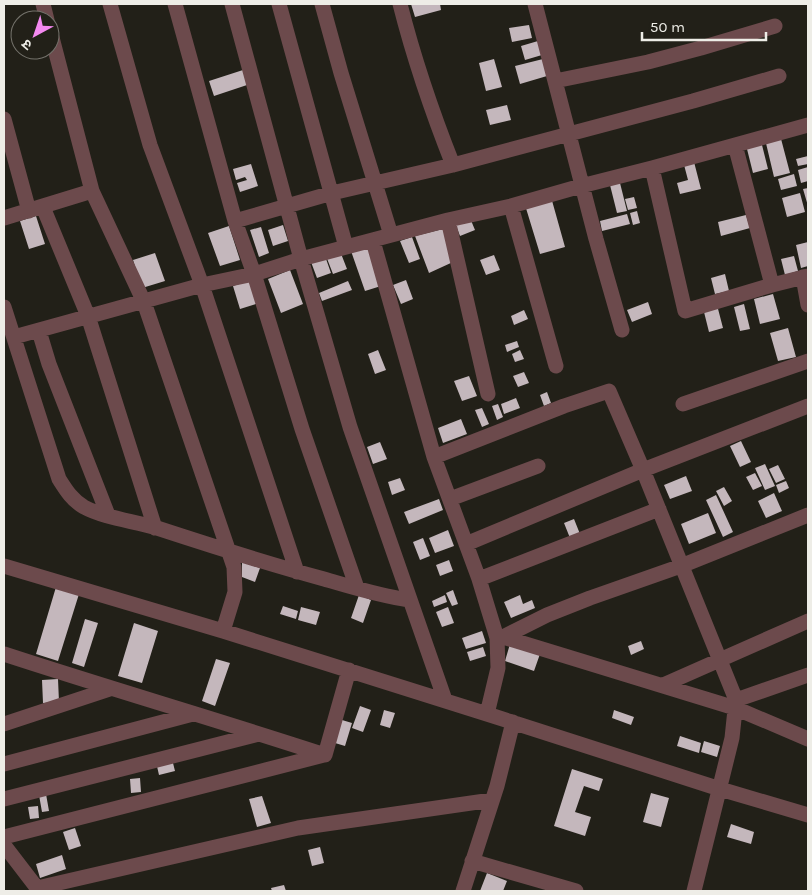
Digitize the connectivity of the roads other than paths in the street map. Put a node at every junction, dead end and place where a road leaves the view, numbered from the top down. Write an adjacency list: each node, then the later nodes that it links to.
1 (110, 4): 34 (street)
2 (175, 4): 27 (street)
3 (232, 4): 22 (street)
4 (280, 4): 21 (street)
5 (322, 4): 18 (street)
6 (400, 4): 16 (street)
7 (535, 4): 11 (street)
8 (775, 26): 11 (street)
9 (58, 60): 20 (street)
10 (779, 76): 14 (street)
11 (555, 81): 14 (street)
12 (4, 119): 24 (street)
13 (808, 125): 15 (street)
14 (568, 134): 16 (street); 19 (street)
15 (735, 146): 17 (street); 35 (street)
16 (453, 165): 18 (street)
17 (652, 168): 19 (street); 35 (street)
18 (374, 183): 21 (street); 28 (street)
19 (581, 186): 23 (street); 40 (street)
20 (92, 191): 24 (street); 36 (street)
21 (332, 193): 22 (street); 30 (street)
22 (286, 206): 27 (street); 31 (street)
23 (511, 206): 26 (street); 44 (street)
24 (36, 209): 25 (street); 39 (street)
25 (4, 218)
26 (448, 220): 28 (street); 45 (street)
27 (235, 221): 32 (street)
28 (391, 235): 29 (street)
29 (373, 241): 30 (street); 48 (street)
30 (346, 247): 31 (street)
31 (301, 259): 32 (street); 63 (street)
32 (254, 274): 34 (street); 62 (street)
33 (806, 277): 35 (street); 37 (street)
34 (202, 285): 36 (street); 60 (street)
35 (772, 285)
36 (144, 302): 39 (street); 57 (street)
37 (808, 305)
38 (4, 307): 42 (street)
39 (88, 316): 41 (street); 55 (street)
40 (622, 330)
41 (39, 331): 42 (street); 53 (street)
42 (14, 337): 53 (street)
43 (808, 361): 46 (street)
44 (556, 366)
45 (488, 394)
46 (683, 404)
47 (808, 406): 50 (street)
48 (434, 457): 50 (street); 51 (street)
49 (538, 466): 51 (street)
50 (643, 470): 52 (street); 56 (street)
51 (450, 499): 56 (street)
52 (659, 509): 59 (street); 61 (street)
53 (108, 515): 55 (street)
54 (808, 515): 59 (street)
55 (155, 528): 57 (street)
56 (466, 544): 61 (street)
57 (229, 552): 60 (street); 65 (street)
58 (4, 563): 65 (street)
59 (681, 566): 66 (street); 68 (street)
60 (297, 572): 62 (street)
61 (480, 579): 66 (street)
62 (357, 588): 63 (street)
63 (409, 600): 73 (street)
64 (808, 621): 68 (street)
65 (223, 631): 69 (street)
66 (500, 638): 71 (street); 76 (street)
67 (4, 654): 72 (street)
68 (720, 660): 71 (street); 74 (street)
69 (349, 670): 73 (street); 81 (street)
70 (808, 675): 74 (street)
71 (663, 685): 74 (street)
72 (110, 689): 75 (street); 78 (street)
73 (444, 700): 76 (street)
74 (736, 704): 80 (street); 83 (street)
75 (194, 714): 79 (street); 82 (street)
76 (487, 714): 77 (street)
77 (513, 722): 83 (street); 85 (street)
78 (4, 724)
79 (260, 734): 81 (street); 84 (street)
80 (808, 738)
81 (325, 755): 87 (street)
82 (4, 764)
83 (720, 789): 86 (street); 93 (street)
84 (4, 799)
85 (492, 800): 89 (street); 90 (street)
86 (808, 815)
87 (4, 837)
88 (4, 844): 90 (street)
89 (472, 861): 91 (street); 92 (street)
90 (35, 890)
91 (463, 891)
92 (576, 891)
93 (694, 891)

